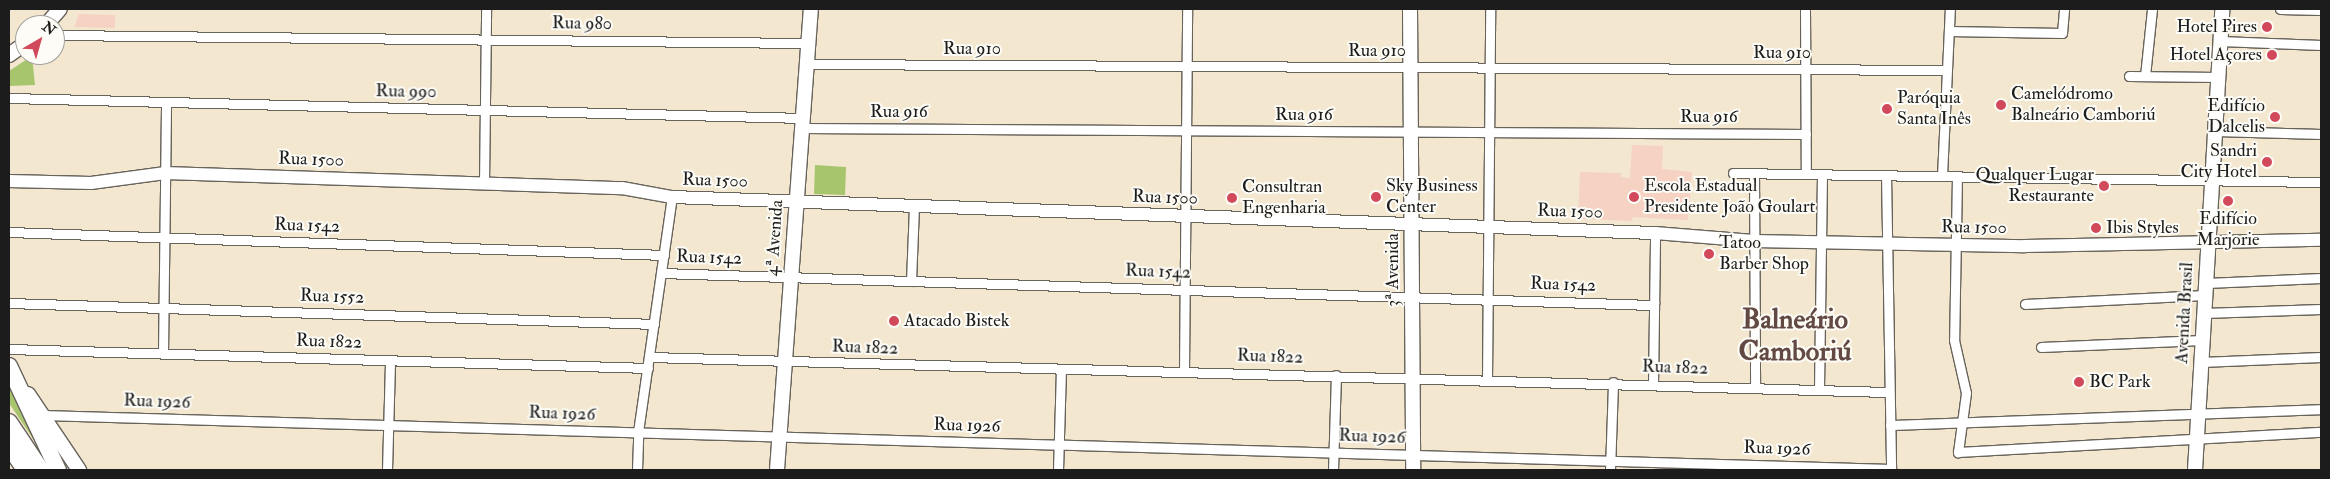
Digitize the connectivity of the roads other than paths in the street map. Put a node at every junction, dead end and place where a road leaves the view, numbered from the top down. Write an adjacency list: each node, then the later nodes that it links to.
1 (486, 9): 15 (street)
2 (811, 9): 17 (main road, 4ª Avenida)
3 (1187, 9): 20 (street)
4 (1410, 9): 21 (main road, 3ª Avenida)
5 (1490, 9): 22 (street)
6 (1805, 9): 23 (street)
7 (1950, 9): 13 (street)
8 (2064, 9): 13 (street)
9 (2152, 9): 26 (street)
10 (2222, 9): 16 (main road, Avenida Brasil)
11 (2280, 9): 12 (street)
12 (2321, 10)
13 (1949, 31): 24 (street)
14 (65, 34): 15 (street, Rua 980)
15 (485, 39): 17 (street, Rua 980); 30 (street)
16 (2220, 41): 18 (street); 27 (main road, Avenida Brasil)
17 (808, 43): 19 (main road, 4ª Avenida)
18 (2321, 44)
19 (807, 64): 20 (street, Rua 910); 31 (main road, 4ª Avenida)
20 (1187, 66): 21 (street, Rua 910); 32 (street)
21 (1410, 67): 22 (street, Rua 910); 34 (main road, 3ª Avenida)
22 (1490, 68): 23 (street, Rua 910); 35 (street)
23 (1805, 69): 24 (street, Rua 910); 36 (street)
24 (1947, 70): 44 (street)
25 (2129, 76): 26 (street)
26 (2145, 76): 27 (street)
27 (2218, 77): 33 (main road, Avenida Brasil)
28 (9, 98): 29 (street, Rua 990)
29 (166, 102): 30 (street, Rua 990); 38 (street)
30 (485, 110): 31 (street, Rua 990); 49 (street)
31 (803, 123): 32 (street, Rua 916); 51 (main road, 4ª Avenida)
32 (1186, 130): 34 (street, Rua 916); 53 (street)
33 (2215, 131): 37 (street); 46 (main road, Avenida Brasil)
34 (1410, 132): 35 (street, Rua 916); 54 (main road, 3ª Avenida)
35 (1489, 132): 36 (street, Rua 916); 55 (street)
36 (1806, 134): 41 (street)
37 (2321, 134)
38 (165, 173): 47 (street, Rua 1500); 49 (street, Rua 1500); 58 (street)
39 (1733, 173): 40 (street)
40 (1754, 173): 41 (street); 60 (street)
41 (1806, 174): 42 (street)
42 (1822, 174): 43 (street); 61 (street)
43 (1886, 175): 44 (street); 63 (street)
44 (1942, 176): 45 (street)
45 (1957, 176): 46 (street); 64 (street)
46 (2212, 180): 48 (street); 62 (main road, Avenida Brasil)
47 (9, 181)
48 (2321, 182)
49 (484, 183): 50 (street, Rua 1500)
50 (672, 197): 51 (street, Rua 1500); 65 (street)
51 (797, 202): 52 (street, Rua 1500); 67 (main road, 4ª Avenida)
52 (914, 206): 53 (street, Rua 1500); 69 (street)
53 (1185, 216): 54 (street, Rua 1500); 71 (street)
54 (1411, 224): 55 (street, Rua 1500); 72 (main road, 3ª Avenida)
55 (1488, 227): 57 (street, Rua 1500); 73 (street)
56 (9, 232): 58 (street, Rua 1542)
57 (1655, 233): 60 (street, Rua 1500); 75 (street)
58 (164, 237): 65 (street, Rua 1542); 77 (street)
59 (2321, 240): 62 (street, Rua 1500)
60 (1754, 241): 61 (street, Rua 1500); 99 (street)
61 (1821, 242): 63 (street, Rua 1500); 100 (street)
62 (2208, 243): 64 (street, Rua 1500); 70 (main road, Avenida Brasil)
63 (1887, 244): 64 (street, Rua 1500); 101 (street)
64 (1956, 246): 106 (street)
65 (664, 255): 66 (street)
66 (661, 273): 67 (street, Rua 1542); 80 (street)
67 (791, 277): 69 (street, Rua 1542); 88 (main road, 4ª Avenida)
68 (2321, 278): 70 (street)
69 (911, 281): 71 (street, Rua 1542)
70 (2205, 289): 76 (street); 79 (main road, Avenida Brasil)
71 (1184, 290): 72 (street, Rua 1542); 93 (street)
72 (1412, 296): 73 (street, Rua 1542); 95 (main road, 3ª Avenida)
73 (1488, 299): 75 (street, Rua 1542); 96 (street)
74 (9, 303): 77 (street, Rua 1552)
75 (1654, 304): 98 (street)
76 (2025, 304)
77 (163, 308): 80 (street, Rua 1552); 84 (street)
78 (2321, 309): 79 (street)
79 (2204, 313): 81 (main road, Avenida Brasil)
80 (654, 324): 85 (street)
81 (2202, 340): 82 (street); 89 (main road, Avenida Brasil)
82 (2041, 347)
83 (9, 349): 84 (street, Rua 1822)
84 (163, 354): 87 (street, Rua 1822)
85 (649, 357): 88 (street, Rua 1822); 91 (street)
86 (2321, 357): 89 (street)
87 (390, 360): 91 (street, Rua 1822); 107 (street)
88 (785, 362): 92 (street, Rua 1822); 111 (main road, 4ª Avenida)
89 (2201, 362): 103 (main road, Avenida Brasil)
90 (9, 365): 104 (main road); 120 (highway)
91 (648, 368): 109 (street)
92 (1061, 370): 93 (street, Rua 1822); 113 (street)
93 (1184, 371): 94 (street, Rua 1822)
94 (1336, 375): 95 (street, Rua 1822); 115 (street)
95 (1412, 377): 96 (street, Rua 1822); 116 (main road, 3ª Avenida)
96 (1487, 379): 97 (street, Rua 1822)
97 (1613, 382): 98 (street, Rua 1822); 117 (street)
98 (1653, 384): 99 (street, Rua 1822)
99 (1755, 387): 100 (street, Rua 1822)
100 (1819, 388): 101 (street, Rua 1822)
101 (1890, 392): 108 (street)
102 (2321, 409): 103 (street)
103 (2198, 413): 106 (street); 112 (main road, Avenida Brasil)
104 (42, 415): 107 (street, Rua 1926); 121 (main road)
105 (9, 422): 119 (highway)
106 (1960, 423): 108 (street); 112 (street)
107 (388, 425): 109 (street, Rua 1926); 122 (street)
108 (1890, 425): 128 (street)
109 (638, 432): 111 (street, Rua 1926); 123 (street)
110 (2321, 432): 112 (street)
111 (780, 437): 113 (street, Rua 1926); 124 (main road, 4ª Avenida)
112 (2196, 438): 129 (main road, Avenida Brasil)
113 (1059, 445): 115 (street, Rua 1926); 125 (street)
114 (9, 446): 118 (highway)
115 (1333, 452): 116 (street, Rua 1926); 126 (street)
116 (1413, 455): 117 (street, Rua 1926); 127 (main road, 3ª Avenida)
117 (1611, 465): 128 (street, Rua 1926)
118 (25, 470)
119 (41, 470)
120 (58, 470)
121 (79, 470)
122 (387, 470)
123 (636, 470)
124 (777, 470)
125 (1058, 470)
126 (1333, 470)
127 (1413, 470)
128 (1891, 470)
129 (2194, 470)

